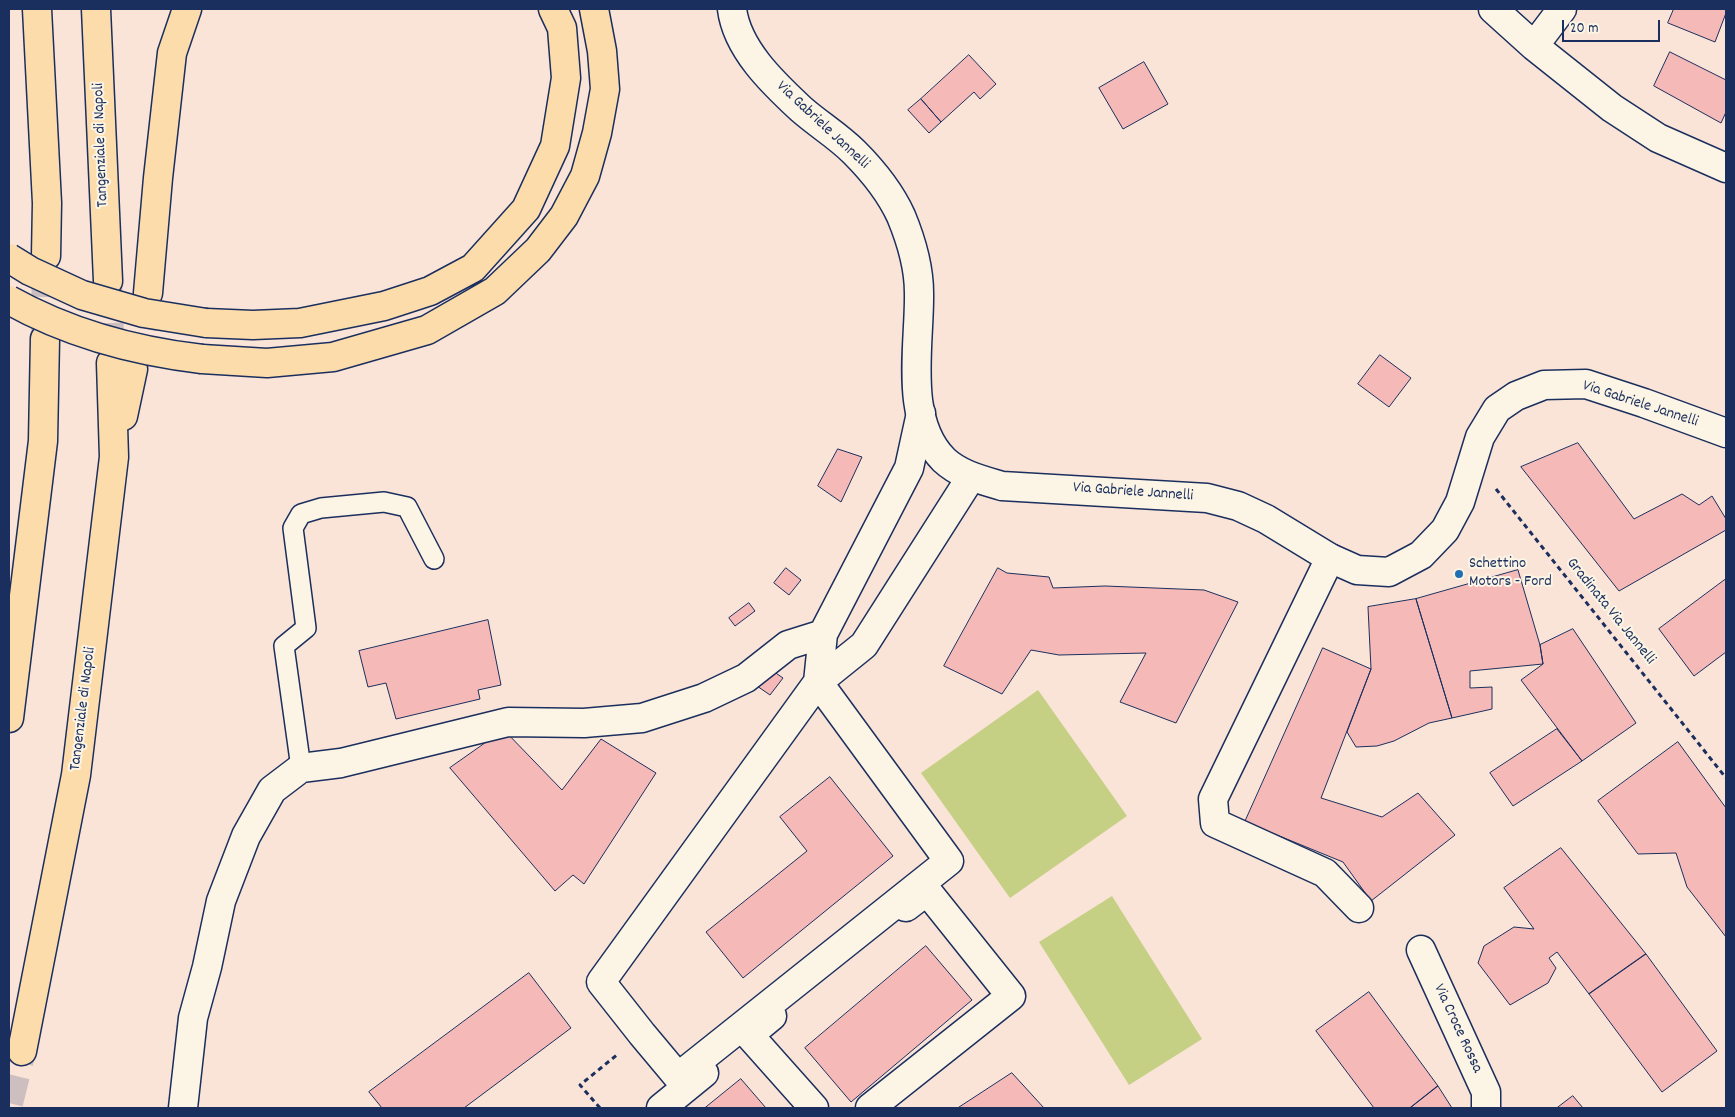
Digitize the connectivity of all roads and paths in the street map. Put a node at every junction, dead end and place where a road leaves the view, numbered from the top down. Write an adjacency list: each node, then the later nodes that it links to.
1 (37, 9): 11 (highway)
2 (96, 9): 13 (highway, Tangenziale di Napoli)
3 (187, 9): 14 (highway)
4 (553, 9): 12 (highway, bridge)
5 (594, 9): 15 (highway, bridge)
6 (732, 9): 18 (street, Via Gabriele Jannelli)
7 (1493, 9): 9 (street)
8 (1562, 9): 9 (street)
9 (1534, 46): 10 (street)
10 (1726, 168)
11 (46, 256)
12 (9, 258)
13 (108, 281)
14 (148, 293)
15 (9, 300)
16 (45, 339): 26 (highway)
17 (122, 366): 33 (highway, Tangenziale di Napoli)
18 (921, 413): 21 (street, Via Gabriele Jannelli); 24 (street)
19 (1726, 433): 20 (street, Via Gabriele Jannelli)
20 (1473, 461): 22 (street, Via Gabriele Jannelli); 28 (path, Gradinata Via Jannelli)
21 (971, 477): 22 (street, Via Gabriele Jannelli); 25 (street)
22 (1330, 558): 29 (street)
23 (434, 559): 27 (lane)
24 (824, 634): 25 (street); 27 (street)
25 (818, 682): 31 (street); 31 (street)
26 (9, 718)
27 (300, 768): 34 (street)
28 (1726, 778)
29 (1359, 908)
30 (1421, 950): 39 (street, Via Croce Rossa)
31 (642, 1034): 35 (path)
32 (749, 1035): 36 (street); 37 (street); 38 (street)
33 (22, 1051)
34 (183, 1108)
35 (600, 1108)
36 (661, 1108)
37 (814, 1108)
38 (870, 1108)
39 (1486, 1108)

